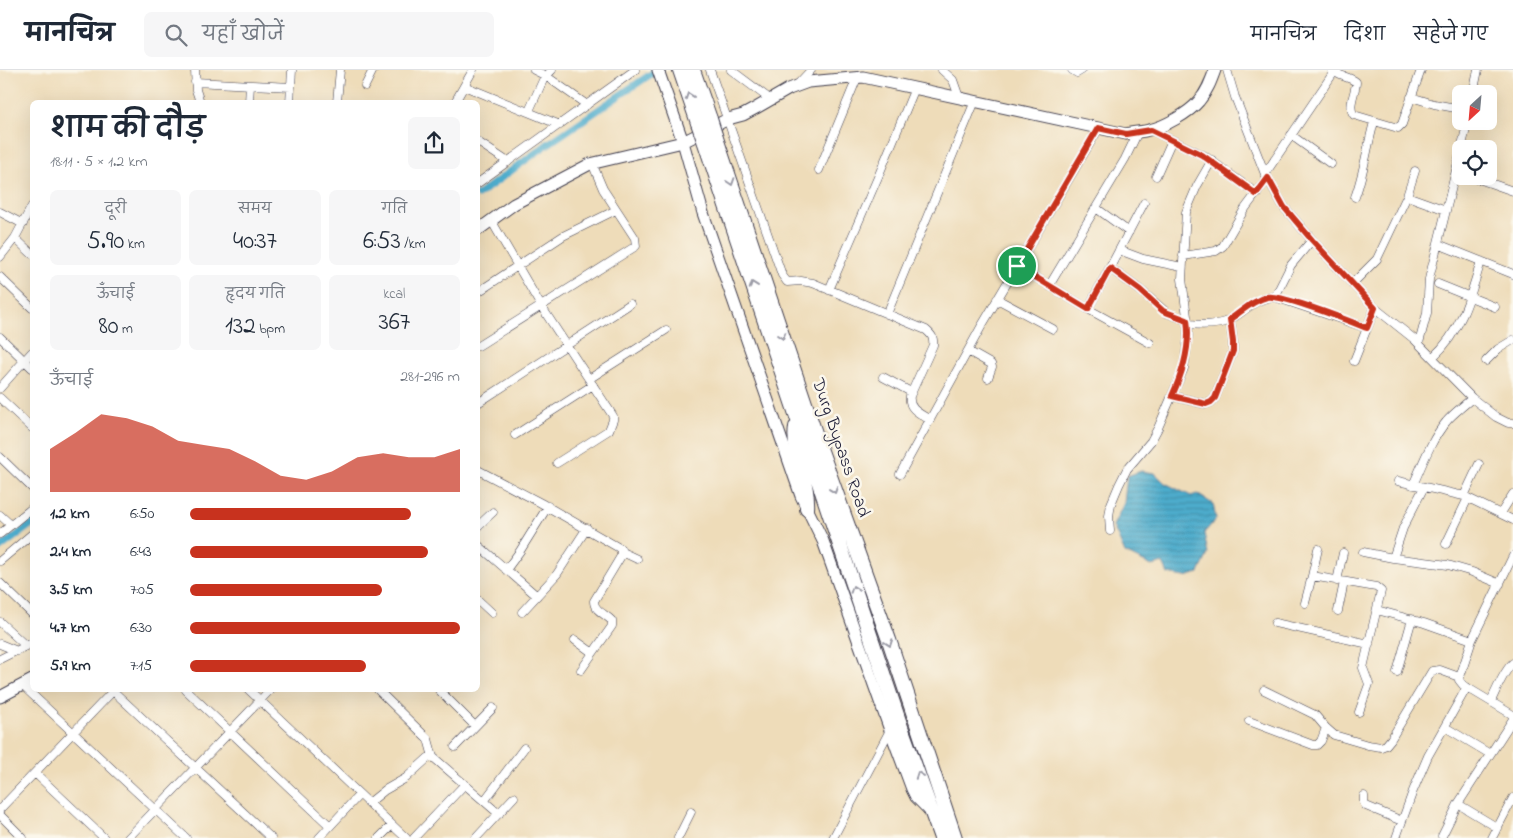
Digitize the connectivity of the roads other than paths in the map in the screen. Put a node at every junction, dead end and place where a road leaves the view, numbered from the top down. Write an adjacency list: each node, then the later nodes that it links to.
1 (195, 70): 24 (street)
2 (292, 70): 29 (street)
3 (340, 70): 37 (street)
4 (373, 70): 27 (street)
5 (473, 70): 28 (street)
6 (534, 70): 22 (street)
7 (635, 70): 41 (street)
8 (658, 70): 54 (main road)
9 (680, 70): 45 (highway, Durg Bypass Road, one-way to 9)
10 (693, 70): 45 (highway, Durg Bypass Road)
11 (710, 70): 44 (street)
12 (731, 70): 39 (street)
13 (811, 70): 30 (street)
14 (942, 70): 32 (street)
15 (1072, 70): 16 (street)
16 (1082, 70)
17 (1215, 70): 49 (main road)
18 (1228, 70): 63 (street)
19 (1421, 70): 33 (street)
20 (1478, 70): 26 (street)
21 (1333, 71): 46 (street); 51 (street)
22 (549, 73): 41 (street); 43 (street)
23 (857, 78): 30 (main road); 31 (main road); 60 (street)
24 (195, 82): 25 (street); 34 (street)
25 (250, 85): 29 (street); 35 (street)
26 (1475, 85)
27 (365, 86)
28 (464, 86): 38 (street); 43 (street)
29 (291, 87): 36 (street)
30 (796, 87): 39 (main road)
31 (915, 88): 32 (main road); 98 (street)
32 (959, 97): 40 (main road)
33 (1411, 97): 42 (street); 46 (street)
34 (199, 100)
35 (248, 100)
36 (290, 100)
37 (338, 100)
38 (456, 100)
39 (771, 100): 44 (main road)
40 (975, 101): 48 (main road); 109 (street)
41 (587, 105): 47 (street)
42 (1452, 107)
43 (529, 111): 47 (street)
44 (728, 119): 54 (main road); 98 (street)
45 (704, 121): 52 (highway, Durg Bypass Road, bridge)
46 (1374, 122): 70 (street)
47 (560, 125): 57 (street)
48 (1098, 128): 50 (main road); 90 (street)
49 (1151, 130): 50 (main road); 53 (street)
50 (1138, 132): 72 (street)
51 (1291, 135): 59 (street); 63 (street)
52 (710, 138): 137 (highway, Durg Bypass Road, one-way to 52); 267 (highway, Durg Bypass Road, one-way to 267)
53 (1172, 140): 56 (street); 62 (street)
54 (684, 142): 58 (main road); 154 (main road)
55 (480, 143): 57 (street)
56 (1212, 160): 68 (street); 86 (street)
57 (508, 162): 64 (street)
58 (592, 163): 74 (street); 77 (main road)
59 (1332, 164)
60 (819, 170)
61 (1415, 171): 69 (street)
62 (1156, 176)
63 (1266, 176): 68 (street); 82 (street)
64 (480, 182)
65 (1455, 185): 75 (street)
66 (1496, 185): 67 (street)
67 (1513, 191)
68 (1256, 194): 86 (street)
69 (1407, 196): 75 (street); 95 (street)
70 (1355, 197)
71 (1144, 203): 80 (street)
72 (1096, 208): 80 (street); 97 (street)
73 (30, 210): 78 (street)
74 (616, 210): 89 (street); 105 (street)
75 (1446, 210): 83 (street)
76 (0, 212): 78 (street)
77 (491, 220): 79 (main road); 89 (street)
78 (23, 224): 81 (street)
79 (480, 228)
80 (1129, 232): 84 (street)
81 (15, 238): 85 (street); 87 (street)
82 (1312, 240): 95 (street); 100 (street)
83 (1438, 244): 88 (street); 118 (street)
84 (1120, 250): 91 (street); 92 (street)
85 (30, 252)
86 (1183, 256): 91 (street)
87 (0, 258)
88 (1481, 261): 93 (street); 101 (street)
89 (518, 266): 99 (street); 105 (street)
90 (1017, 266): 97 (street); 102 (street)
91 (1182, 267): 111 (street)
92 (1110, 268): 108 (street); 111 (street)
93 (1513, 274)
94 (0, 277): 104 (street)
95 (1352, 284): 106 (street)
96 (1438, 284): 101 (street)
97 (1049, 286): 108 (street)
98 (829, 290): 109 (street)
99 (480, 291)
100 (1275, 297): 110 (street); 112 (street)
101 (1470, 297): 107 (street); 123 (street)
102 (997, 299): 113 (street); 121 (street)
103 (630, 304): 120 (street)
104 (30, 306)
105 (541, 306): 119 (street); 120 (street)
106 (1375, 308): 112 (street); 118 (street)
107 (1495, 308)
108 (1088, 309): 117 (street)
109 (887, 314): 132 (street)
110 (1230, 319): 111 (street); 133 (street)
111 (1188, 322): 133 (street)
112 (1367, 328): 125 (street)
113 (1053, 329)
114 (666, 330): 130 (street)
115 (0, 337): 124 (street)
116 (1513, 340): 126 (street)
117 (1150, 343)
118 (1419, 343): 123 (street)
119 (480, 345)
120 (567, 345): 130 (street); 136 (street)
121 (968, 351): 129 (street); 138 (street)
122 (30, 355): 124 (street)
123 (1433, 357): 135 (street)
124 (25, 361): 127 (street); 131 (street)
125 (1354, 361)
126 (1486, 361)
127 (30, 366)
128 (882, 378): 132 (street)
129 (988, 378)
130 (591, 382): 141 (street); 143 (street)
131 (0, 388)
132 (911, 392): 138 (street)
133 (1172, 396): 163 (street)
134 (0, 398): 140 (street)
135 (1472, 398): 139 (street); 148 (street)
136 (480, 401)
137 (797, 418): 154 (highway); 247 (highway, Durg Bypass Road, one-way to 137)
138 (930, 420): 146 (street)
139 (1513, 423)
140 (30, 426)
141 (515, 435)
142 (0, 457): 149 (street)
143 (557, 463)
144 (1479, 464): 152 (street)
145 (480, 473): 153 (street)
146 (900, 474)
147 (1398, 481): 148 (street)
148 (1413, 484): 150 (street)
149 (30, 486)
150 (1424, 487): 152 (street); 173 (street)
151 (1513, 494): 157 (street)
152 (1466, 497): 157 (street); 166 (street)
153 (548, 506): 162 (street); 176 (street)
154 (807, 509): 226 (main road)
155 (30, 510): 161 (street)
156 (494, 512): 160 (street)
157 (1501, 514): 159 (street)
158 (0, 515): 161 (street)
159 (1513, 520)
160 (480, 524)
161 (11, 525): 164 (street)
162 (587, 528): 169 (street); 181 (street)
163 (1110, 531)
164 (0, 534)
165 (30, 541): 175 (street)
166 (1446, 544)
167 (480, 547): 176 (street)
168 (1318, 549): 177 (street)
169 (622, 552): 174 (street); 198 (street)
170 (1363, 552): 173 (street)
171 (1342, 553): 178 (street)
172 (1513, 556): 180 (street)
173 (1393, 558): 180 (street)
174 (637, 559)
175 (0, 561)
176 (506, 570): 181 (street)
177 (1312, 576): 178 (street); 183 (street)
178 (1340, 582): 184 (street); 185 (street)
179 (0, 583): 186 (street)
180 (1500, 584): 193 (street)
181 (537, 596): 187 (street)
182 (480, 602): 188 (street)
183 (1305, 603)
184 (1377, 610): 189 (street); 196 (street)
185 (1338, 611)
186 (30, 612)
187 (522, 612)
188 (492, 613)
189 (1412, 620): 193 (street); 202 (street)
190 (0, 622): 195 (street)
191 (1275, 623): 196 (street)
192 (575, 640): 198 (street)
193 (1472, 640): 203 (street)
194 (0, 644): 197 (street)
195 (29, 644): 197 (street)
196 (1369, 644): 219 (street)
197 (17, 651): 199 (street)
198 (594, 653): 201 (street)
199 (0, 659)
200 (1513, 663): 217 (street)
201 (581, 670)
202 (1398, 672)
203 (1459, 677): 205 (street); 225 (street)
204 (27, 682): 215 (main road)
205 (1467, 687): 217 (street); 224 (street)
206 (1264, 690): 225 (street)
207 (36, 692): 227 (street)
208 (110, 692): 227 (street)
209 (114, 692): 233 (street)
210 (188, 692): 228 (street)
211 (251, 692): 216 (street)
212 (268, 692): 216 (street)
213 (380, 692): 232 (street)
214 (441, 692): 223 (street)
215 (0, 697)
216 (260, 701): 228 (street); 236 (street)
217 (1491, 701): 220 (street)
218 (493, 708): 223 (street)
219 (1359, 712)
220 (1513, 715)
221 (1513, 719): 231 (street)
222 (1249, 721): 225 (street)
223 (475, 726): 229 (street)
224 (1445, 727): 231 (street); 249 (street)
225 (1326, 728)
226 (890, 730): 247 (main road); 265 (street)
227 (73, 732): 234 (street); 244 (street)
228 (230, 732): 233 (street); 251 (street)
229 (455, 746)
230 (524, 748): 240 (street)
231 (1490, 754): 242 (street)
232 (433, 757): 235 (street); 241 (street)
233 (195, 768): 244 (street); 258 (street)
234 (35, 773): 243 (street); 255 (street)
235 (465, 784): 240 (street); 262 (street)
236 (359, 794): 241 (street); 251 (street)
237 (1364, 796): 249 (street)
238 (514, 797): 246 (street)
239 (1513, 798): 252 (street)
240 (484, 800): 246 (street)
241 (369, 804): 250 (street)
242 (1458, 804): 252 (street); 253 (street)
243 (0, 809)
244 (155, 809): 256 (street); 257 (street)
245 (691, 812): 264 (street)
246 (499, 814): 263 (street)
247 (934, 814): 266 (highway, Durg Bypass Road)
248 (0, 815): 254 (street)
249 (1402, 821): 268 (street)
250 (392, 825): 260 (street); 261 (street)
251 (330, 826): 259 (street)
252 (1498, 828): 269 (street)
253 (1442, 836)
254 (23, 838)
255 (104, 838)
256 (128, 838)
257 (186, 838)
258 (271, 838)
259 (319, 838)
260 (379, 838)
261 (406, 838)
262 (414, 838)
263 (476, 838)
264 (678, 838)
265 (834, 838)
266 (941, 838)
267 (956, 838)
268 (1396, 838)
269 (1492, 838)

